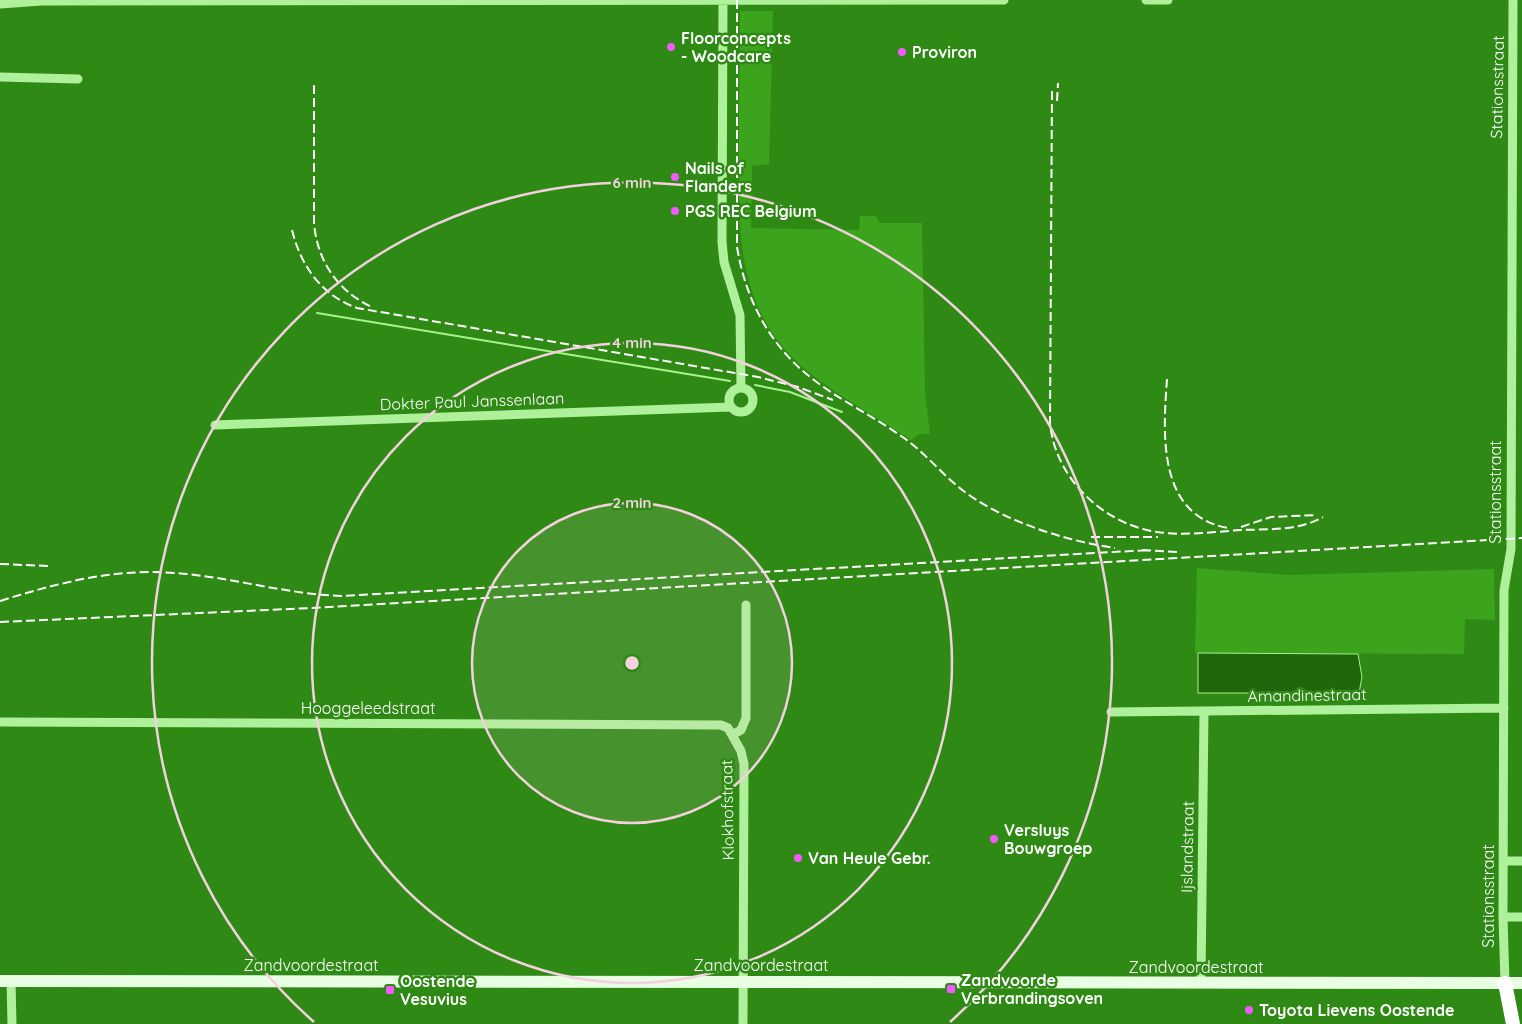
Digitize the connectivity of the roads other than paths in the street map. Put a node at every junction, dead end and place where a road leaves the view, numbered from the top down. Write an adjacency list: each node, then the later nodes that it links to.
1 (722, 0): 2 (street); 6 (street); 9 (street, Dokter Paul Janssenlaan)
2 (1004, 0)
3 (1146, 0): 4 (street)
4 (1168, 0)
5 (1513, 0): 13 (street, Stationsstraat)
6 (0, 4)
7 (0, 77): 8 (street)
8 (78, 79)
9 (741, 388): 10 (street, Dokter Paul Janssenlaan); 10 (street, Dokter Paul Janssenlaan)
10 (731, 407): 11 (street, Dokter Paul Janssenlaan)
11 (215, 425)
12 (746, 605): 17 (street)
13 (1504, 708): 14 (street, Amandinestraat); 18 (street, Stationsstraat)
14 (1204, 711): 15 (street, Amandinestraat); 24 (street, Ijslandstraat)
15 (1111, 712)
16 (0, 722): 17 (street, Hooggeleedstraat)
17 (732, 735): 23 (street, Klokhofstraat)
18 (1503, 861): 19 (street); 20 (street, Stationsstraat)
19 (1522, 861)
20 (1503, 917): 21 (street); 25 (street, Stationsstraat)
21 (1522, 917)
22 (6, 981): 23 (main road, Zandvoordestraat); 28 (street)
23 (743, 982): 24 (main road, Zandvoordestraat); 29 (street, Klokhofstraat)
24 (1201, 983): 25 (main road, Zandvoordestraat)
25 (1505, 983): 26 (main road, Zandvoordestraat); 27 (highway)
26 (1522, 983)
27 (1507, 999): 30 (highway); 31 (highway)
28 (12, 1024)
29 (743, 1024)
30 (1503, 1024)
31 (1513, 1024)

